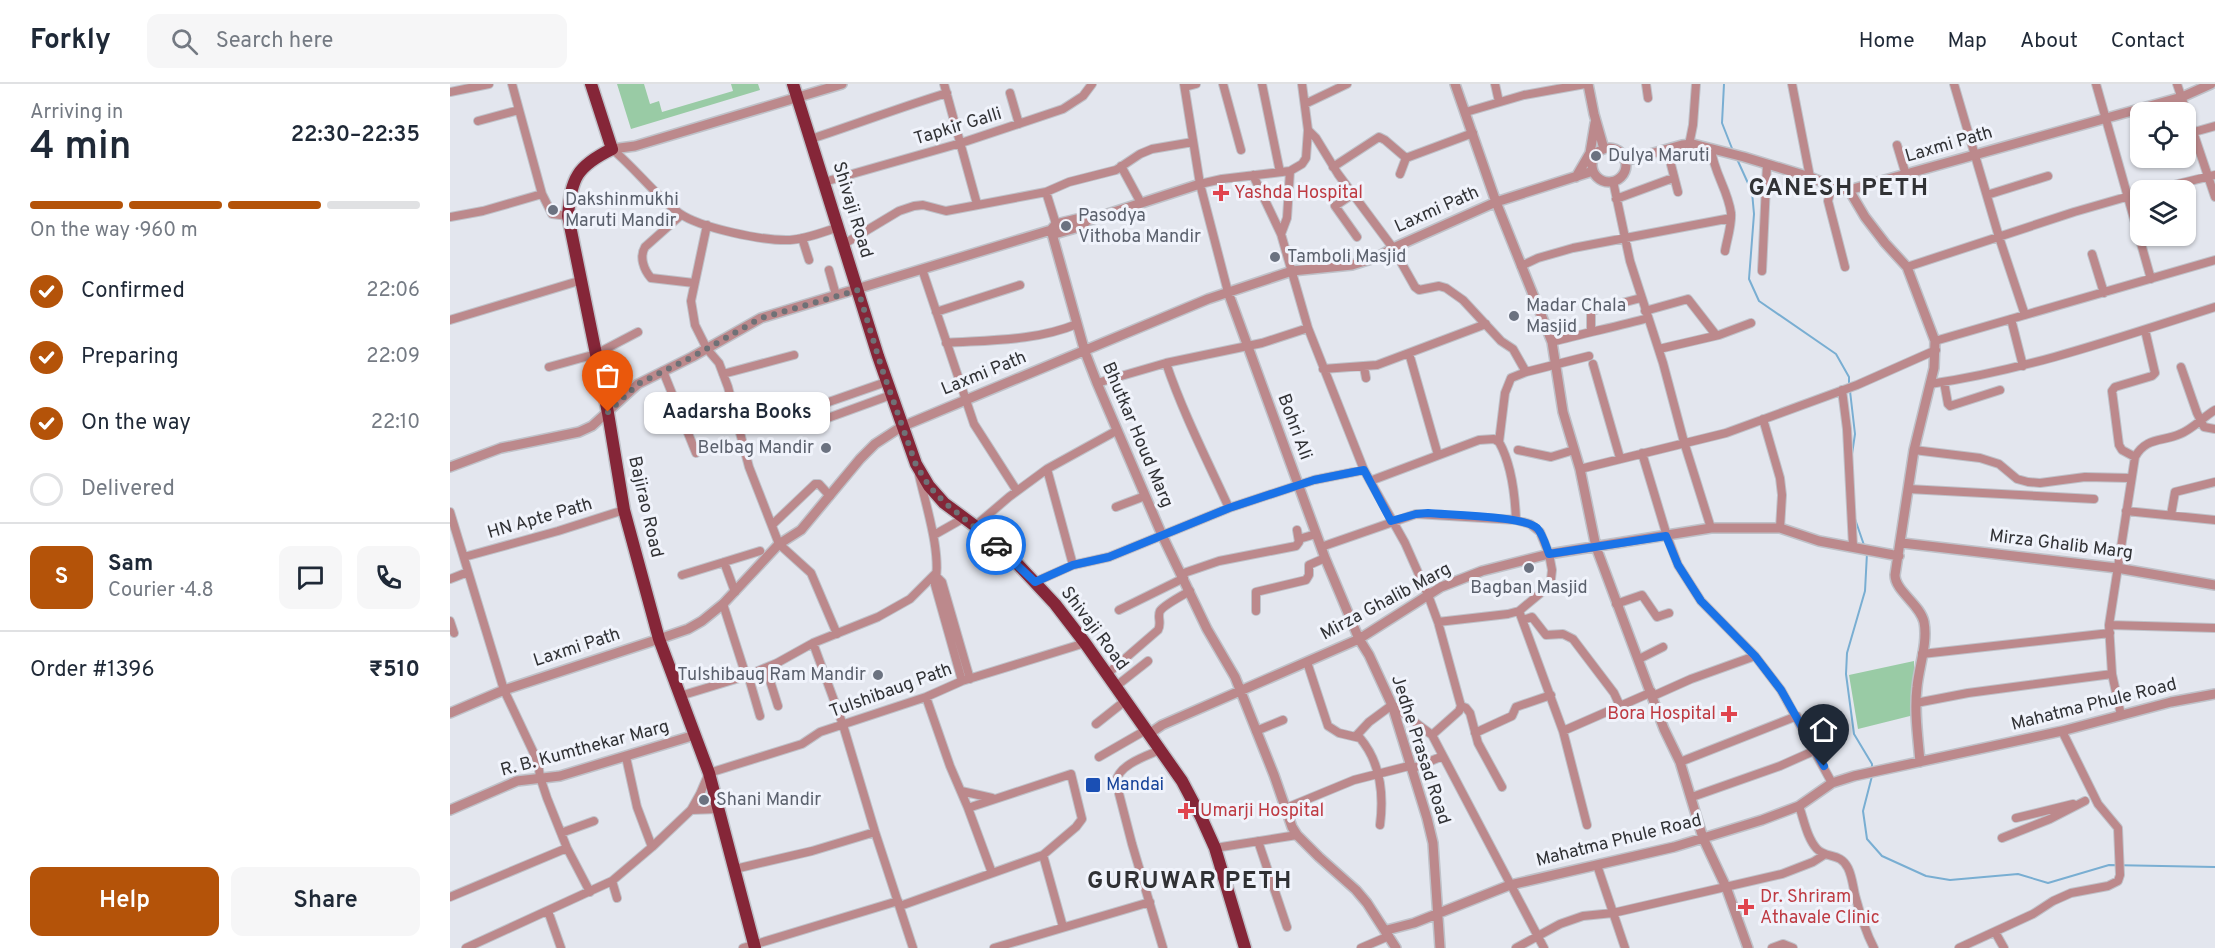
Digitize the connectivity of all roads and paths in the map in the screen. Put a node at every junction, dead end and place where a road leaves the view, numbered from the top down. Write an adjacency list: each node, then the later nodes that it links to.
1 (489, 84): 24 (street)
2 (513, 84): 33 (street)
3 (591, 84): 49 (highway)
4 (793, 84): 28 (highway, Shivaji Road)
5 (842, 84): 28 (street)
6 (944, 84): 25 (street)
7 (1092, 84): 38 (street, Tapkir Galli)
8 (1196, 84): 23 (street)
9 (1223, 84): 53 (street)
10 (1262, 84): 62 (street)
11 (1302, 84): 32 (street)
12 (1347, 84): 32 (street)
13 (1455, 84): 34 (street)
14 (1495, 84): 30 (street)
15 (1587, 84): 30 (street); 37 (street)
16 (1646, 84): 29 (street)
17 (1696, 84): 47 (street)
18 (1792, 84): 68 (street)
19 (1954, 84): 54 (street)
20 (2096, 84): 35 (street)
21 (2177, 84): 27 (street)
22 (2211, 84): 27 (street, Laxmi Path)
23 (1184, 85): 45 (street)
24 (450, 92)
25 (947, 93): 44 (street); 46 (street)
26 (1010, 93): 38 (street)
27 (2182, 97): 31 (street); 35 (street, Laxmi Path)
28 (798, 98): 44 (highway, Shivaji Road); 49 (street)
29 (1648, 99)
30 (1499, 102): 34 (street)
31 (2184, 102)
32 (1305, 104): 40 (street)
33 (519, 110): 36 (street); 79 (street)
34 (1466, 112): 42 (street)
35 (2105, 119): 54 (street, Laxmi Path); 83 (street)
36 (478, 121)
37 (1596, 121): 50 (street); 69 (street)
38 (1019, 124): 46 (street, Tapkir Galli)
39 (2215, 126): 41 (street)
40 (1308, 130): 59 (street); 60 (street)
41 (2196, 131)
42 (1473, 133): 55 (street); 86 (street)
43 (2196, 137): 65 (street)
44 (811, 139): 73 (highway, Shivaji Road)
45 (1193, 142): 58 (street); 74 (street)
46 (961, 143): 73 (street, Tapkir Galli); 88 (street)
47 (1689, 145): 51 (street, Laxmi Path); 52 (street, Laxmi Path)
48 (1897, 145): 64 (street)
49 (612, 149): 89 (street); 90 (highway, Bajirao Road)
50 (1604, 149): 56 (street); 61 (street)
51 (1667, 149): 56 (street, Laxmi Path); 70 (street)
52 (1711, 149): 57 (street, Laxmi Path); 92 (street)
53 (1241, 150)
54 (1975, 155): 64 (street, Laxmi Path); 81 (street)
55 (1406, 158): 59 (street); 63 (street)
56 (1625, 161): 72 (street)
57 (1767, 164): 68 (street, Laxmi Path); 113 (street)
58 (1121, 166): 77 (street); 87 (street)
59 (1333, 167): 80 (street)
60 (1290, 171): 62 (street); 96 (street)
61 (1593, 171): 69 (street, Laxmi Path); 72 (street)
62 (1280, 172): 66 (street)
63 (1400, 174)
64 (1906, 175): 76 (street, Laxmi Path)
65 (2212, 175): 71 (street); 84 (street)
66 (1253, 176): 74 (street); 96 (street)
67 (2048, 176): 81 (street)
68 (1810, 177): 75 (street, Laxmi Path)
69 (1575, 178): 86 (street, Laxmi Path)
70 (1673, 178): 78 (street); 85 (street)
71 (2192, 180)
72 (1613, 181): 85 (street)
73 (824, 182): 94 (highway, Shivaji Road)
74 (1200, 184): 87 (street); 119 (street)
75 (1832, 186): 76 (street, Laxmi Path); 108 (street)
76 (1849, 190): 109 (street)
77 (1046, 192): 88 (street); 95 (street)
78 (1678, 192)
79 (542, 194): 90 (street); 91 (street)
80 (1353, 194): 97 (street); 102 (street)
81 (1987, 195): 99 (street)
82 (2130, 195): 83 (street)
83 (2127, 196): 99 (street); 114 (street)
84 (2215, 197)
85 (1616, 199): 98 (street)
86 (1496, 202): 102 (street, Laxmi Path); 107 (street)
87 (1141, 203): 95 (street)
88 (977, 204): 101 (street)
89 (681, 214): 93 (street); 116 (street)
90 (568, 216): 115 (highway, Bajirao Road)
91 (450, 217)
92 (1731, 218): 98 (street); 103 (street)
93 (707, 225): 100 (street); 116 (street)
94 (839, 227): 100 (street); 101 (highway, Shivaji Road)
95 (1054, 228): 110 (street); 129 (street, Bhutkar Houd Marg)
96 (1281, 234): 112 (street)
97 (1357, 237)
98 (1624, 237): 107 (street); 122 (street)
99 (1999, 237): 109 (street); 126 (street)
100 (802, 238): 105 (street)
101 (844, 244): 118 (highway, Shivaji Road)
102 (1392, 248): 112 (street, Laxmi Path); 130 (street)
103 (1725, 250)
104 (2092, 254): 120 (street)
105 (809, 260)
106 (2215, 260): 114 (street)
107 (1521, 266): 137 (street)
108 (1845, 267)
109 (1907, 267): 139 (street)
110 (922, 269): 118 (street); 124 (street)
111 (830, 270): 121 (street)
112 (1292, 271): 119 (street, Laxmi Path); 132 (street)
113 (1762, 271)
114 (2151, 279): 120 (street)
115 (582, 280): 128 (street); 145 (highway, Bajirao Road)
116 (694, 283): 141 (street)
117 (1020, 285): 124 (street)
118 (858, 290): 121 (street); 158 (highway, Shivaji Road)
119 (1228, 292): 140 (street, Bohri Ali); 143 (street, Laxmi Path)
120 (2104, 293): 126 (street)
121 (836, 295): 141 (street)
122 (1641, 298): 125 (street); 135 (street)
123 (2215, 307): 133 (street)
124 (936, 312): 138 (street)
125 (1647, 314): 135 (street); 136 (street); 142 (street)
126 (2025, 315): 127 (street)
127 (2011, 319): 139 (street); 149 (street)
128 (450, 320)
129 (1077, 324): 138 (street); 143 (street, Bhutkar Houd Marg)
130 (1486, 324): 144 (street); 155 (street)
131 (1751, 324): 136 (street)
132 (1308, 328): 140 (street); 153 (street)
133 (2145, 330): 149 (street); 185 (street)
134 (638, 332): 145 (street)
135 (1591, 332): 137 (street)
136 (1716, 335): 142 (street)
137 (1552, 342): 148 (street)
138 (946, 343): 165 (street)
139 (1935, 345): 161 (street); 162 (street)
140 (1247, 346): 147 (street); 196 (street, Bohri Ali)
141 (707, 349): 154 (street); 156 (street)
142 (1659, 349): 178 (street)
143 (1085, 352): 159 (street, Bhutkar Houd Marg); 165 (street, Laxmi Path)
144 (1409, 353): 151 (street); 184 (street)
145 (596, 354): 150 (street); 168 (highway, Bajirao Road)
146 (794, 355): 156 (street)
147 (1166, 363): 159 (street); 204 (street)
148 (1555, 365): 155 (street); 180 (street); 186 (street)
149 (2023, 366): 160 (street)
150 (549, 367)
151 (1364, 367): 153 (street); 157 (street)
152 (2181, 367): 173 (street)
153 (1323, 369): 191 (street)
154 (663, 371): 168 (street); 169 (street)
155 (1526, 372): 177 (street)
156 (723, 374): 166 (street)
157 (1366, 378)
158 (886, 382): 164 (highway, Shivaji Road); 170 (street)
159 (1096, 382): 176 (street, Bhutkar Houd Marg)
160 (1944, 382): 161 (street); 163 (street)
161 (1930, 384): 181 (street)
162 (1844, 389): 172 (street); 225 (street)
163 (2000, 390)
164 (891, 395): 171 (street); 174 (highway, Shivaji Road)
165 (965, 399): 174 (street, Laxmi Path); 198 (street)
166 (731, 401): 169 (street); 213 (street)
167 (2215, 410): 173 (street)
168 (608, 412): 188 (street); 205 (highway, Bajirao Road)
169 (682, 416): 182 (street)
170 (780, 419)
171 (825, 419)
172 (1763, 419): 178 (street); 216 (street)
173 (2201, 420): 175 (street); 185 (street)
174 (901, 427): 187 (highway, Shivaji Road); 200 (street, Laxmi Path)
175 (2215, 429)
176 (1116, 431): 190 (street); 201 (street, Bhutkar Houd Marg)
177 (1499, 442): 184 (street); 210 (street)
178 (1684, 442): 183 (street); 215 (street)
179 (1518, 450): 180 (street)
180 (1574, 450): 189 (street)
181 (1914, 450): 194 (street); 197 (street)
182 (696, 453)
183 (1642, 453): 186 (street); 220 (street)
184 (1438, 455): 193 (street)
185 (2135, 457): 192 (street)
186 (1620, 458): 189 (street)
187 (916, 465): 209 (highway, Shivaji Road); 218 (street)
188 (450, 467)
189 (1580, 469): 224 (street)
190 (1047, 470): 198 (street); 232 (street)
191 (1364, 470): 193 (street); 196 (street)
192 (2130, 478): 194 (street); 206 (street)
193 (1370, 481): 212 (street)
194 (2028, 482): 199 (street)
195 (2215, 482): 208 (street)
196 (1298, 485): 204 (street); 217 (street, Bohri Ali)
197 (1908, 489): 199 (street); 221 (street)
198 (1017, 491): 214 (street)
199 (2026, 494): 202 (street)
200 (830, 496): 213 (street); 222 (street, Laxmi Path)
201 (1145, 496): 203 (street); 219 (street, Bhutkar Houd Marg)
202 (2094, 499)
203 (1116, 507)
204 (1229, 508): 219 (street)
205 (624, 510): 229 (street, HN Apte Path); 257 (highway, Bajirao Road)
206 (2126, 510): 208 (street); 233 (street)
207 (450, 512): 229 (street)
208 (2171, 515): 211 (street)
209 (964, 518): 214 (highway, Shivaji Road); 218 (street)
210 (1516, 520): 212 (street); 227 (street)
211 (2215, 520)
212 (1391, 521): 223 (street); 243 (street)
213 (771, 525): 222 (street)
214 (975, 526): 239 (highway, Shivaji Road)
215 (1711, 528): 216 (street, Mirza Ghalib Marg); 220 (street, Mirza Ghalib Marg)
216 (1780, 528): 225 (street, Mirza Ghalib Marg)
217 (1316, 534): 223 (street, Bohri Ali); 237 (street)
218 (934, 535): 236 (street)
219 (1162, 535): 232 (street); 237 (street, Bhutkar Houd Marg)
220 (1666, 536): 224 (street, Mirza Ghalib Marg); 263 (street)
221 (1902, 543): 228 (street); 233 (street, Mirza Ghalib Marg)
222 (779, 544): 242 (street, Laxmi Path); 256 (street)
223 (1321, 547): 230 (street, Bohri Ali)
224 (1596, 548): 227 (street, Mirza Ghalib Marg); 245 (street)
225 (1861, 548): 228 (street, Mirza Ghalib Marg)
226 (760, 551): 231 (street)
227 (1549, 554): 243 (street, Mirza Ghalib Marg); 248 (street)
228 (1899, 555): 262 (street)
229 (464, 557): 234 (street)
230 (1325, 558): 247 (street); 258 (street, Bohri Ali)
231 (724, 562): 235 (street); 242 (street)
232 (1073, 565): 239 (street)
233 (2117, 568): 240 (street, Mirza Ghalib Marg); 254 (street)
234 (468, 572): 238 (street); 273 (street)
235 (682, 574)
236 (936, 575): 256 (street); 271 (street)
237 (1182, 576): 241 (street, Bhutkar Houd Marg); 246 (street)
238 (450, 579)
239 (1035, 582): 260 (highway, Shivaji Road)
240 (2215, 585)
241 (1190, 591): 269 (street); 274 (street, Bhutkar Houd Marg)
242 (735, 592): 244 (street, Laxmi Path)
243 (1428, 595): 252 (street); 258 (street, Mirza Ghalib Marg)
244 (723, 604): 257 (street, Laxmi Path); 270 (street)
245 (1616, 604): 249 (street); 264 (street)
246 (1119, 610)
247 (1256, 611)
248 (1519, 611): 250 (street); 252 (street)
249 (1669, 613)
250 (1523, 620): 275 (street); 285 (street)
251 (450, 621): 255 (street)
252 (1438, 622): 284 (street)
253 (2215, 628): 254 (street)
254 (2110, 629): 262 (street); 268 (street)
255 (454, 633)
256 (837, 634): 259 (street)
257 (659, 639): 273 (street, Laxmi Path); 278 (highway, Bajirao Road)
258 (1359, 639): 266 (street, Mirza Ghalib Marg); 282 (street, Jedhe Prasad Road)
259 (813, 643): 267 (street); 292 (street)
260 (1085, 643): 269 (highway, Shivaji Road); 271 (street, Tulshibaug Path)
261 (1663, 647): 264 (street)
262 (1922, 654): 281 (street)
263 (1755, 656): 276 (street); 289 (street)
264 (1638, 659): 276 (street)
265 (1148, 661): 272 (street)
266 (1307, 662): 274 (street, Mirza Ghalib Marg); 300 (street)
267 (766, 668): 270 (street); 283 (street)
268 (2112, 674): 281 (street); 287 (street)
269 (1106, 675): 272 (highway, Shivaji Road)
270 (747, 676): 278 (street); 288 (street)
271 (966, 680): 279 (street, Tulshibaug Path)
272 (1115, 687): 280 (highway, Shivaji Road)
273 (504, 690): 286 (street, Laxmi Path); 311 (street)
274 (1241, 692): 293 (street, Bhutkar Houd Marg); 296 (street, Mirza Ghalib Marg)
275 (1551, 694): 295 (street); 297 (street)
276 (1653, 694): 285 (street); 306 (street)
277 (2215, 694): 287 (street, Mahatma Phule Road)
278 (680, 696): 298 (highway, Bajirao Road)
279 (926, 697): 292 (street, Tulshibaug Path); 314 (street)
280 (1125, 701): 291 (street); 296 (highway, Shivaji Road)
281 (1916, 703): 307 (street)
282 (1392, 705): 299 (street); 300 (street); 308 (street, Jedhe Prasad Road)
283 (778, 706)
284 (1461, 706): 297 (street); 299 (street)
285 (1620, 706): 295 (street)
286 (450, 713)
287 (2121, 715): 294 (street, Mahatma Phule Road)
288 (760, 716)
289 (1797, 716): 302 (street); 306 (street)
290 (1283, 720): 293 (street)
291 (1096, 724)
292 (843, 725): 309 (street, Tulshibaug Path); 329 (street)
293 (1256, 730): 321 (street, Bhutkar Houd Marg)
294 (2062, 730): 307 (street, Mahatma Phule Road); 316 (street)
295 (1563, 731): 328 (street)
296 (1147, 732): 301 (highway, Shivaji Road); 305 (street)
297 (1475, 733): 313 (street)
298 (695, 735): 304 (street, R. B. Kumthekar Marg); 309 (highway, Bajirao Road)
299 (1432, 735): 303 (street)
300 (1356, 736): 310 (street)
301 (1160, 750): 337 (highway, Shivaji Road); 349 (street)
302 (1816, 750): 312 (street); 315 (street)
303 (1443, 756): 308 (street); 344 (street)
304 (626, 757): 311 (street, R. B. Kumthekar Marg); 335 (street)
305 (1099, 757)
306 (1680, 762): 315 (street)
307 (1920, 762): 312 (street, Mahatma Phule Road)
308 (1410, 768): 310 (street); 352 (street, Jedhe Prasad Road)
309 (710, 773): 322 (highway, Bajirao Road); 324 (street)
310 (1378, 773): 321 (street); 327 (street)
311 (540, 777): 323 (street, R. B. Kumthekar Marg); 330 (street)
312 (1832, 783): 319 (street, Mahatma Phule Road)
313 (1502, 787)
314 (961, 791): 317 (street); 320 (street)
315 (1692, 797): 332 (street)
316 (2095, 798): 318 (street); 356 (street)
317 (994, 799): 320 (street); 338 (street)
318 (2085, 801): 325 (street); 333 (street)
319 (1798, 806): 332 (street, Mahatma Phule Road); 339 (street)
320 (968, 808): 342 (street)
321 (1286, 808): 331 (street, Bhutkar Houd Marg)
322 (719, 809): 324 (street); 341 (highway, Bajirao Road)
323 (450, 810)
324 (690, 810): 335 (street)
325 (2016, 818)
326 (594, 821): 330 (street)
327 (1380, 825)
328 (1587, 825)
329 (875, 832): 341 (street); 350 (street)
330 (561, 833): 336 (street)
331 (1297, 835): 334 (street); 357 (street)
332 (1703, 838): 340 (street, Mahatma Phule Road); 345 (street)
333 (2002, 838)
334 (1258, 841): 337 (street); 355 (street)
335 (652, 847): 343 (street)
336 (567, 848): 346 (street); 347 (street)
337 (1215, 848): 365 (highway, Shivaji Road)
338 (1043, 855): 342 (street); 354 (street)
339 (1824, 855): 345 (street); 375 (street)
340 (1597, 865): 344 (street, Mahatma Phule Road); 353 (street)
341 (735, 869): 359 (highway, Bajirao Road)
342 (992, 873): 350 (street)
343 (612, 881): 346 (street); 348 (street)
344 (1510, 885): 352 (street, Mahatma Phule Road); 358 (street)
345 (1726, 887): 353 (street); 372 (street)
346 (590, 892): 351 (street)
347 (450, 897)
348 (616, 898)
349 (1149, 902): 354 (street); 364 (street)
350 (899, 903): 359 (street); 362 (street)
351 (548, 911): 360 (street); 361 (street)
352 (1439, 913): 357 (street, Mahatma Phule Road); 368 (street, Jedhe Prasad Road)
353 (1613, 913): 358 (street); 371 (street)
354 (1063, 927): 363 (street)
355 (1287, 927)
356 (1995, 932): 376 (street); 377 (street)
357 (1388, 933): 366 (street); 367 (street)
358 (1537, 936): 369 (street); 370 (street)
359 (751, 947)
360 (466, 948)
361 (561, 948)
362 (913, 948)
363 (994, 948)
364 (1163, 948)
365 (1245, 948)
366 (1360, 948)
367 (1396, 948)
368 (1440, 948)
369 (1516, 948)
370 (1544, 948)
371 (1625, 948)
372 (1748, 948)
373 (1772, 948): 374 (street)
374 (1793, 948)
375 (1874, 948)
376 (1959, 948)
377 (2004, 948)

